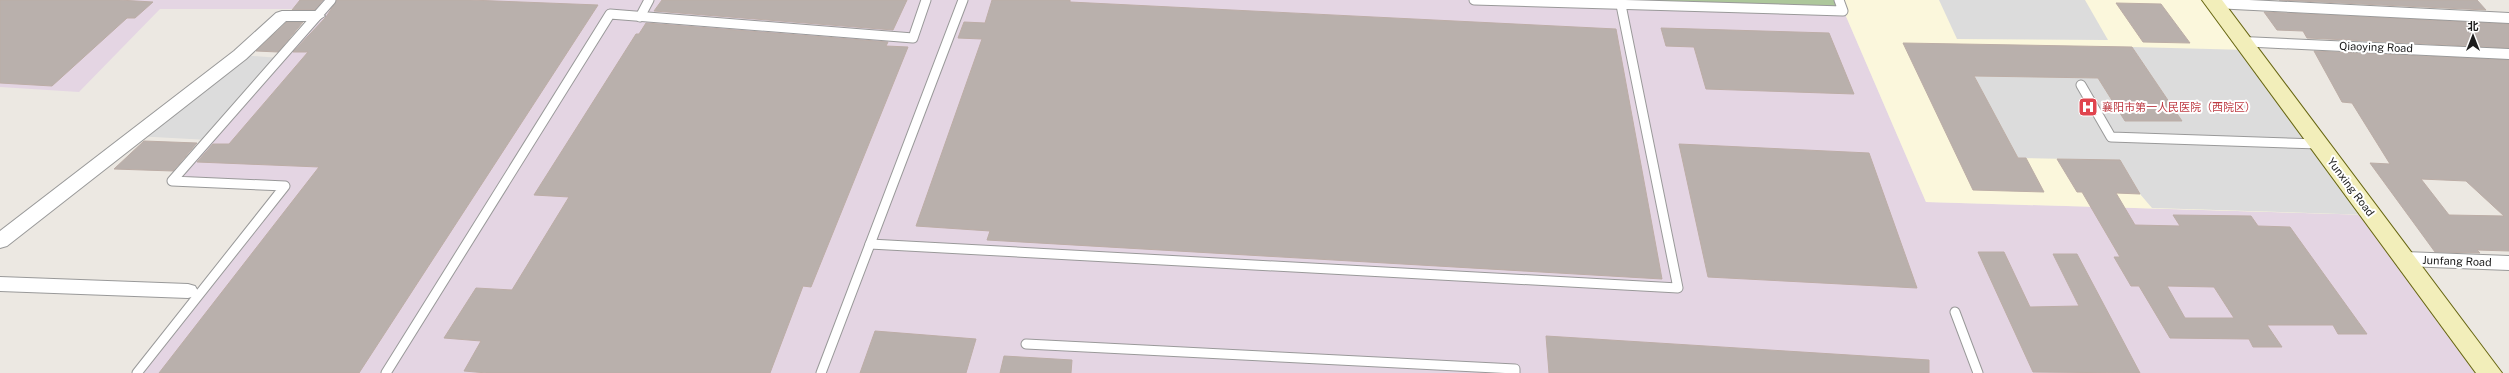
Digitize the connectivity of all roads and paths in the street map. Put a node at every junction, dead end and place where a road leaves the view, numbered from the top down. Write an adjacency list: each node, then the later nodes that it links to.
1 (331, 0): 9 (lane)
2 (649, 0): 10 (lane)
3 (926, 0): 10 (lane)
4 (963, 0): 17 (lane)
5 (1474, 0): 8 (lane)
6 (1839, 0): 8 (lane)
7 (2213, 1): 11 (street); 12 (main road, Yunxing Road)
8 (1621, 3): 17 (lane)
9 (317, 16): 16 (street); 24 (lane)
10 (640, 17): 25 (lane)
11 (2509, 18)
12 (2244, 42): 13 (street, Qiaoying Road); 15 (main road, Yunxing Road)
13 (2509, 54)
14 (2081, 86): 15 (lane)
15 (2319, 144): 18 (main road, Yunxing Road)
16 (0, 241)
17 (870, 244): 26 (lane)
18 (2405, 259): 19 (street, Junfang Road); 29 (main road, Yunxing Road)
19 (2509, 263)
20 (0, 284): 21 (street)
21 (188, 291)
22 (1955, 312): 28 (lane)
23 (1026, 344): 27 (lane)
24 (137, 373)
25 (386, 373)
26 (821, 373)
27 (1515, 373)
28 (1978, 373)
29 (2490, 373)

